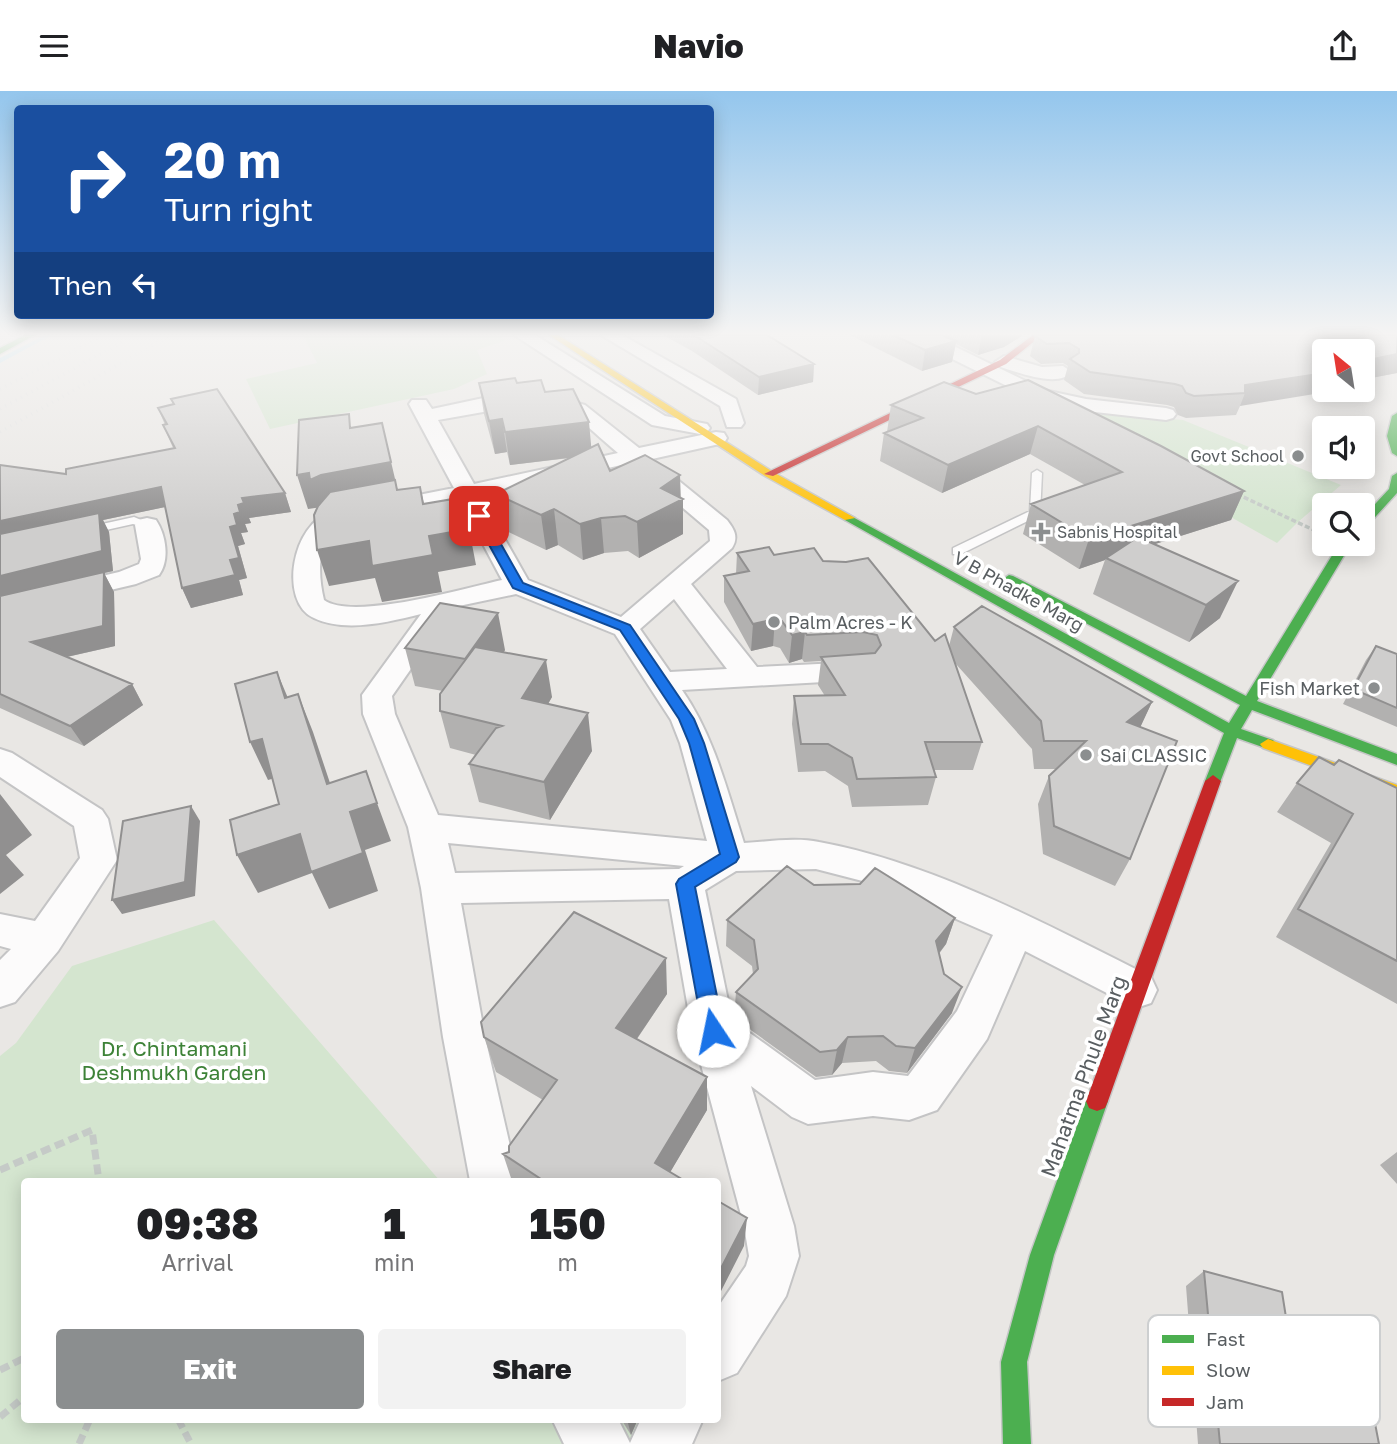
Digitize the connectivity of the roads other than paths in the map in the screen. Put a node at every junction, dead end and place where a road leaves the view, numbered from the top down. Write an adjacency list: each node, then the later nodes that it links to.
1 (623, 398): 12 (street)
2 (653, 398): 12 (main road, V B Phadke Marg)
3 (690, 398): 11 (main road)
4 (720, 398): 11 (street)
5 (927, 398): 16 (main road)
6 (1042, 398): 10 (street)
7 (1056, 398): 8 (street)
8 (1166, 414)
9 (1397, 416): 14 (main road)
10 (1071, 418)
11 (740, 426)
12 (708, 433): 15 (street); 19 (main road, V B Phadke Marg)
13 (776, 447): 16 (main road)
14 (1397, 453)
15 (634, 456): 21 (street); 21 (street); 28 (street)
16 (797, 460): 17 (main road); 19 (main road)
17 (820, 473)
18 (1037, 473): 25 (lane)
19 (769, 474): 37 (main road, V B Phadke Marg)
20 (1397, 476): 22 (main road)
21 (466, 493): 29 (street); 30 (street)
22 (1375, 511)
23 (147, 524): 24 (lane); 31 (street)
24 (81, 532)
25 (957, 551)
26 (1338, 556): 36 (main road, Mahatma Phule Marg)
27 (993, 570): 36 (main road, V B Phadke Marg)
28 (676, 583): 32 (street); 34 (street)
29 (518, 585): 30 (street); 32 (street)
30 (445, 601): 41 (street)
31 (0, 612)
32 (625, 628): 35 (street)
33 (859, 671): 34 (street)
34 (750, 678): 35 (street)
35 (662, 682): 42 (street)
36 (1248, 703): 37 (main road, Mahatma Phule Marg); 38 (main road, V B Phadke Marg)
37 (1232, 731): 40 (main road, V B Phadke Marg); 49 (main road, Mahatma Phule Marg)
38 (1397, 760)
39 (0, 761): 47 (street)
40 (1397, 792)
41 (426, 828): 42 (street); 44 (street)
42 (730, 857): 43 (street); 45 (street)
43 (685, 884): 44 (street); 50 (street)
44 (440, 888): 51 (street)
45 (1016, 927): 49 (street); 50 (street)
46 (0, 930): 47 (street)
47 (44, 939): 48 (street)
48 (0, 989)
49 (1136, 990): 57 (main road, Mahatma Phule Marg)
50 (713, 1031): 52 (street)
51 (493, 1178)
52 (721, 1349)
53 (583, 1423): 55 (street)
54 (672, 1423): 56 (street)
55 (601, 1444)
56 (659, 1444)
57 (1017, 1444)

